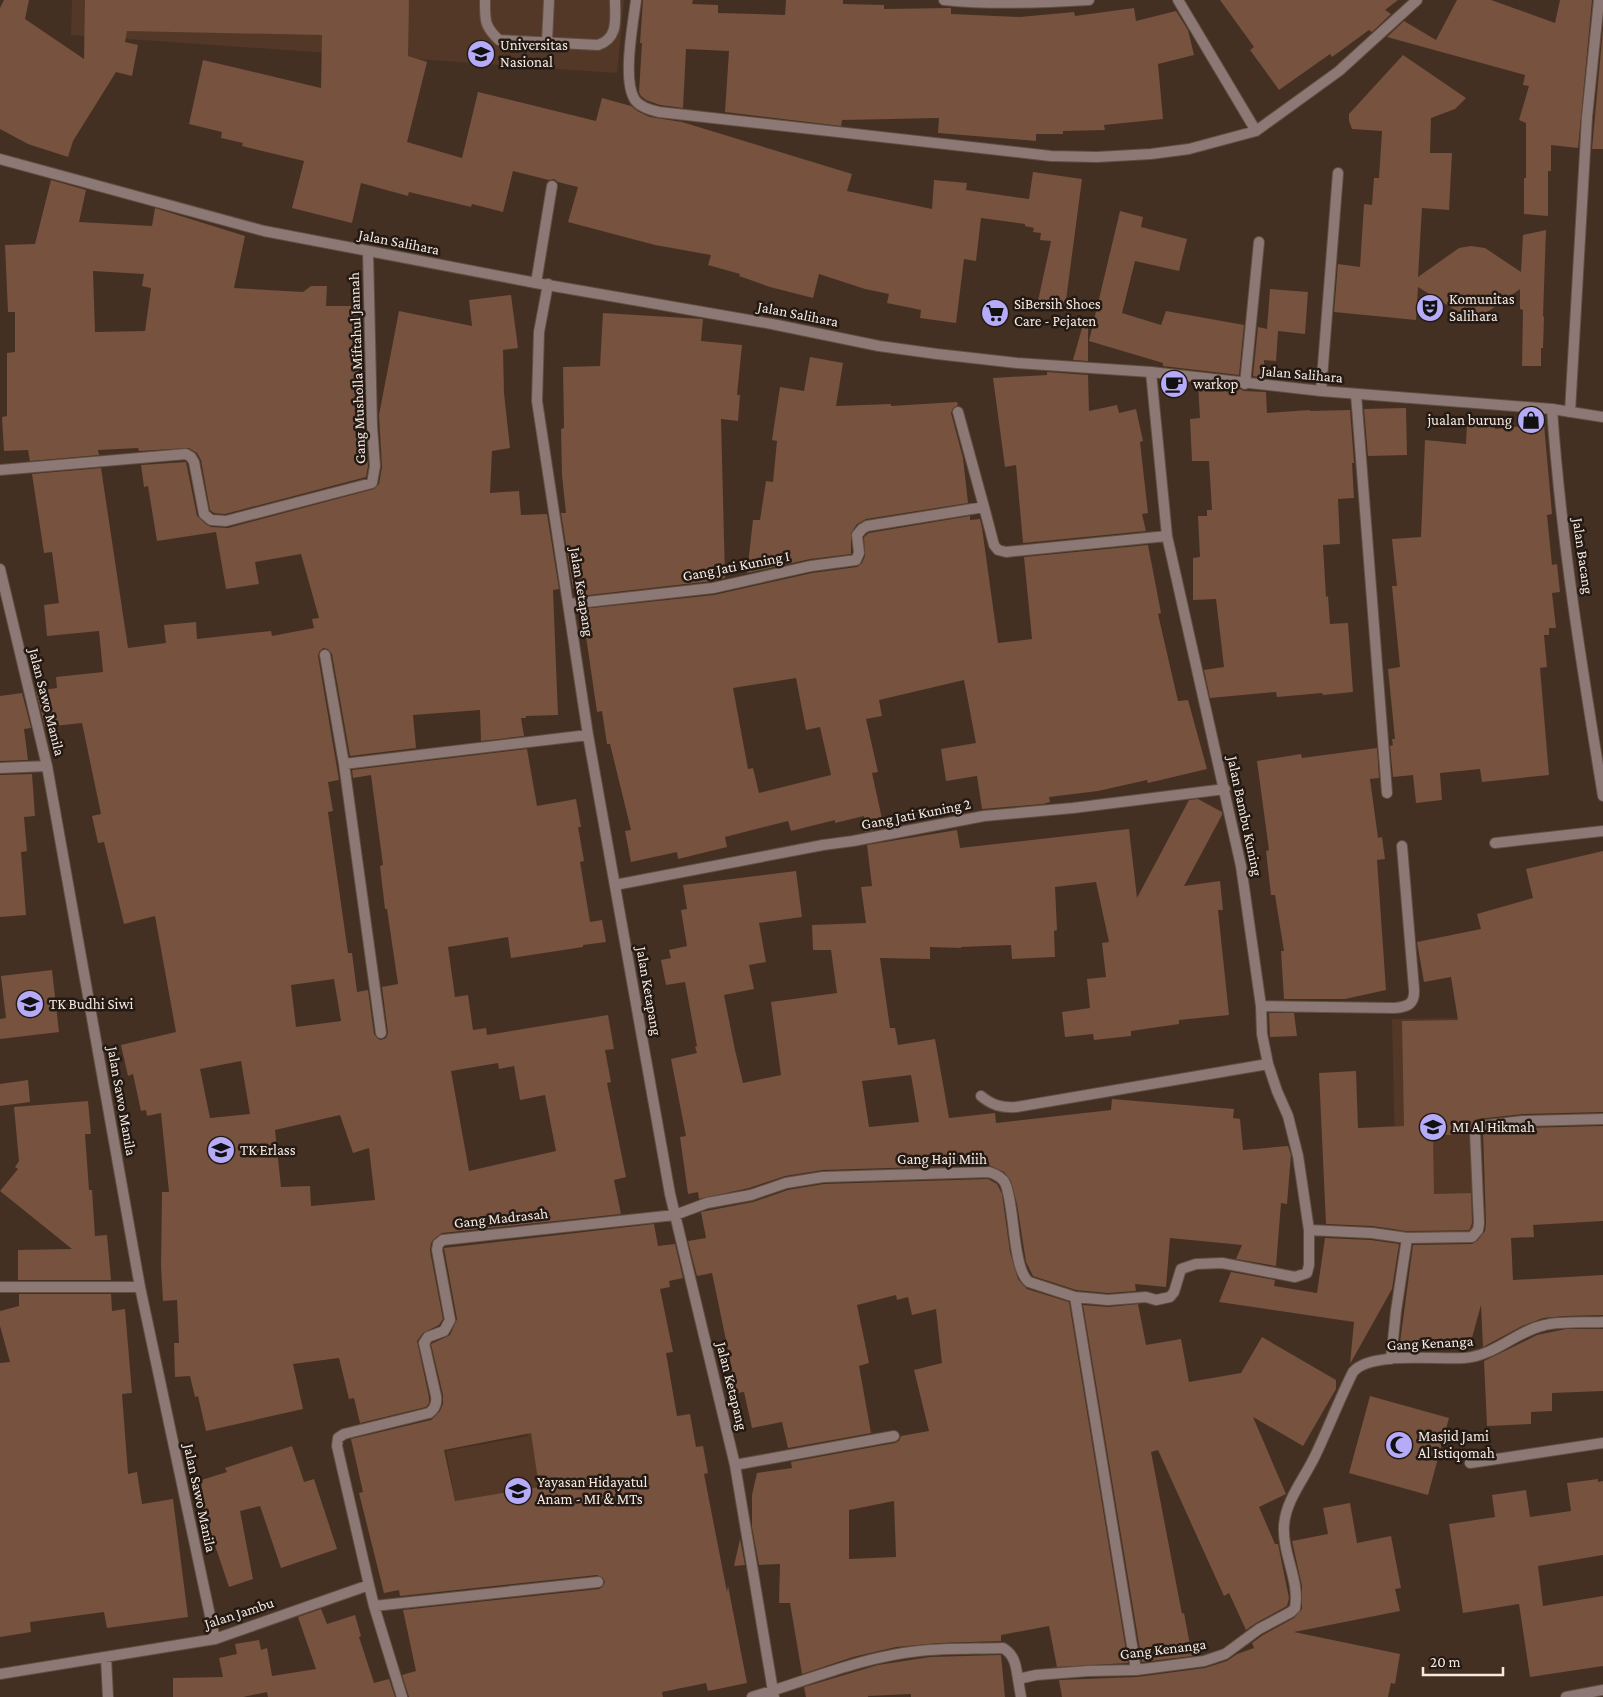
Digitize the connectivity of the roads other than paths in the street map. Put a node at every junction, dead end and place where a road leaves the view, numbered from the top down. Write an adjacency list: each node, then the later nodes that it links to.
1 (485, 0): 11 (street)
2 (549, 0): 11 (street)
3 (615, 0): 11 (street)
4 (636, 0): 12 (street)
5 (944, 0): 10 (street)
6 (1089, 0): 10 (street)
7 (1178, 0): 12 (street)
8 (1417, 0): 12 (street)
9 (1599, 0): 26 (street)
10 (971, 2)
11 (547, 42)
12 (1256, 132)
13 (0, 159): 17 (street, Jalan Salihara)
14 (1338, 173): 22 (street)
15 (552, 186): 18 (street)
16 (1259, 242): 21 (street)
17 (368, 252): 18 (street, Jalan Salihara); 28 (street, Gang Musholla Miftahul Jannah)
18 (536, 283): 19 (street, Jalan Salihara)
19 (548, 284): 20 (street, Jalan Salihara); 32 (street, Jalan Ketapang)
20 (1151, 372): 21 (street, Jalan Salihara); 30 (street, Jalan Bambu Kuning)
21 (1245, 384): 22 (street, Jalan Salihara)
22 (1321, 391): 23 (street, Jalan Salihara)
23 (1356, 394): 24 (street, Jalan Salihara); 39 (street)
24 (1552, 410): 26 (street, Jalan Salihara); 40 (street, Jalan Bacang)
25 (958, 412): 29 (street)
26 (1570, 412): 27 (street, Jalan Salihara)
27 (1603, 418)
28 (0, 470)
29 (984, 507): 30 (street); 32 (street, Gang Jati Kuning I)
30 (1167, 536): 38 (street, Jalan Bambu Kuning)
31 (0, 569): 36 (street, Jalan Sawo Manila)
32 (568, 604): 34 (street, Jalan Ketapang)
33 (325, 655): 35 (street)
34 (588, 735): 35 (street); 44 (street, Jalan Ketapang)
35 (344, 764): 46 (street)
36 (48, 766): 37 (street); 55 (street, Jalan Sawo Manila)
37 (0, 768)
38 (1224, 789): 44 (street, Gang Jati Kuning 2); 45 (street, Jalan Bambu Kuning)
39 (1387, 792)
40 (1603, 796)
41 (1603, 831): 42 (street)
42 (1495, 843)
43 (1402, 846): 45 (street)
44 (615, 885): 50 (street, Jalan Ketapang)
45 (1261, 1006): 47 (street, Jalan Bambu Kuning)
46 (381, 1034)
47 (1268, 1064): 48 (street); 51 (street, Jalan Bambu Kuning)
48 (980, 1096)
49 (1603, 1119): 52 (street)
50 (675, 1215): 56 (street, Gang Haji Miih); 62 (street, Jalan Ketapang); 64 (street, Gang Madrasah)
51 (1309, 1230): 52 (street); 53 (street, Jalan Bambu Kuning)
52 (1407, 1238): 58 (street)
53 (1309, 1265): 56 (street, Gang Haji Miih)
54 (0, 1287): 55 (street)
55 (140, 1287): 66 (street, Jalan Sawo Manila)
56 (1075, 1297): 68 (street)
57 (1603, 1322): 58 (street, Gang Kenanga)
58 (1391, 1359): 68 (street, Gang Kenanga)
59 (894, 1436): 62 (street)
60 (1603, 1443): 61 (street)
61 (1470, 1463)
62 (736, 1465): 72 (street, Jalan Ketapang)
63 (598, 1582): 65 (street)
64 (369, 1585): 65 (street); 66 (street, Jalan Jambu)
65 (374, 1606): 74 (street)
66 (215, 1639): 67 (street, Jalan Jambu)
67 (106, 1658): 69 (street, Jalan Jambu); 73 (street)
68 (1136, 1670): 70 (street, Gang Kenanga)
69 (0, 1674)
70 (1018, 1679): 72 (street); 76 (street)
71 (1603, 1690): 77 (street)
72 (774, 1694): 75 (street)
73 (108, 1697)
74 (402, 1697)
75 (752, 1697)
76 (1021, 1697)
77 (1566, 1697)

